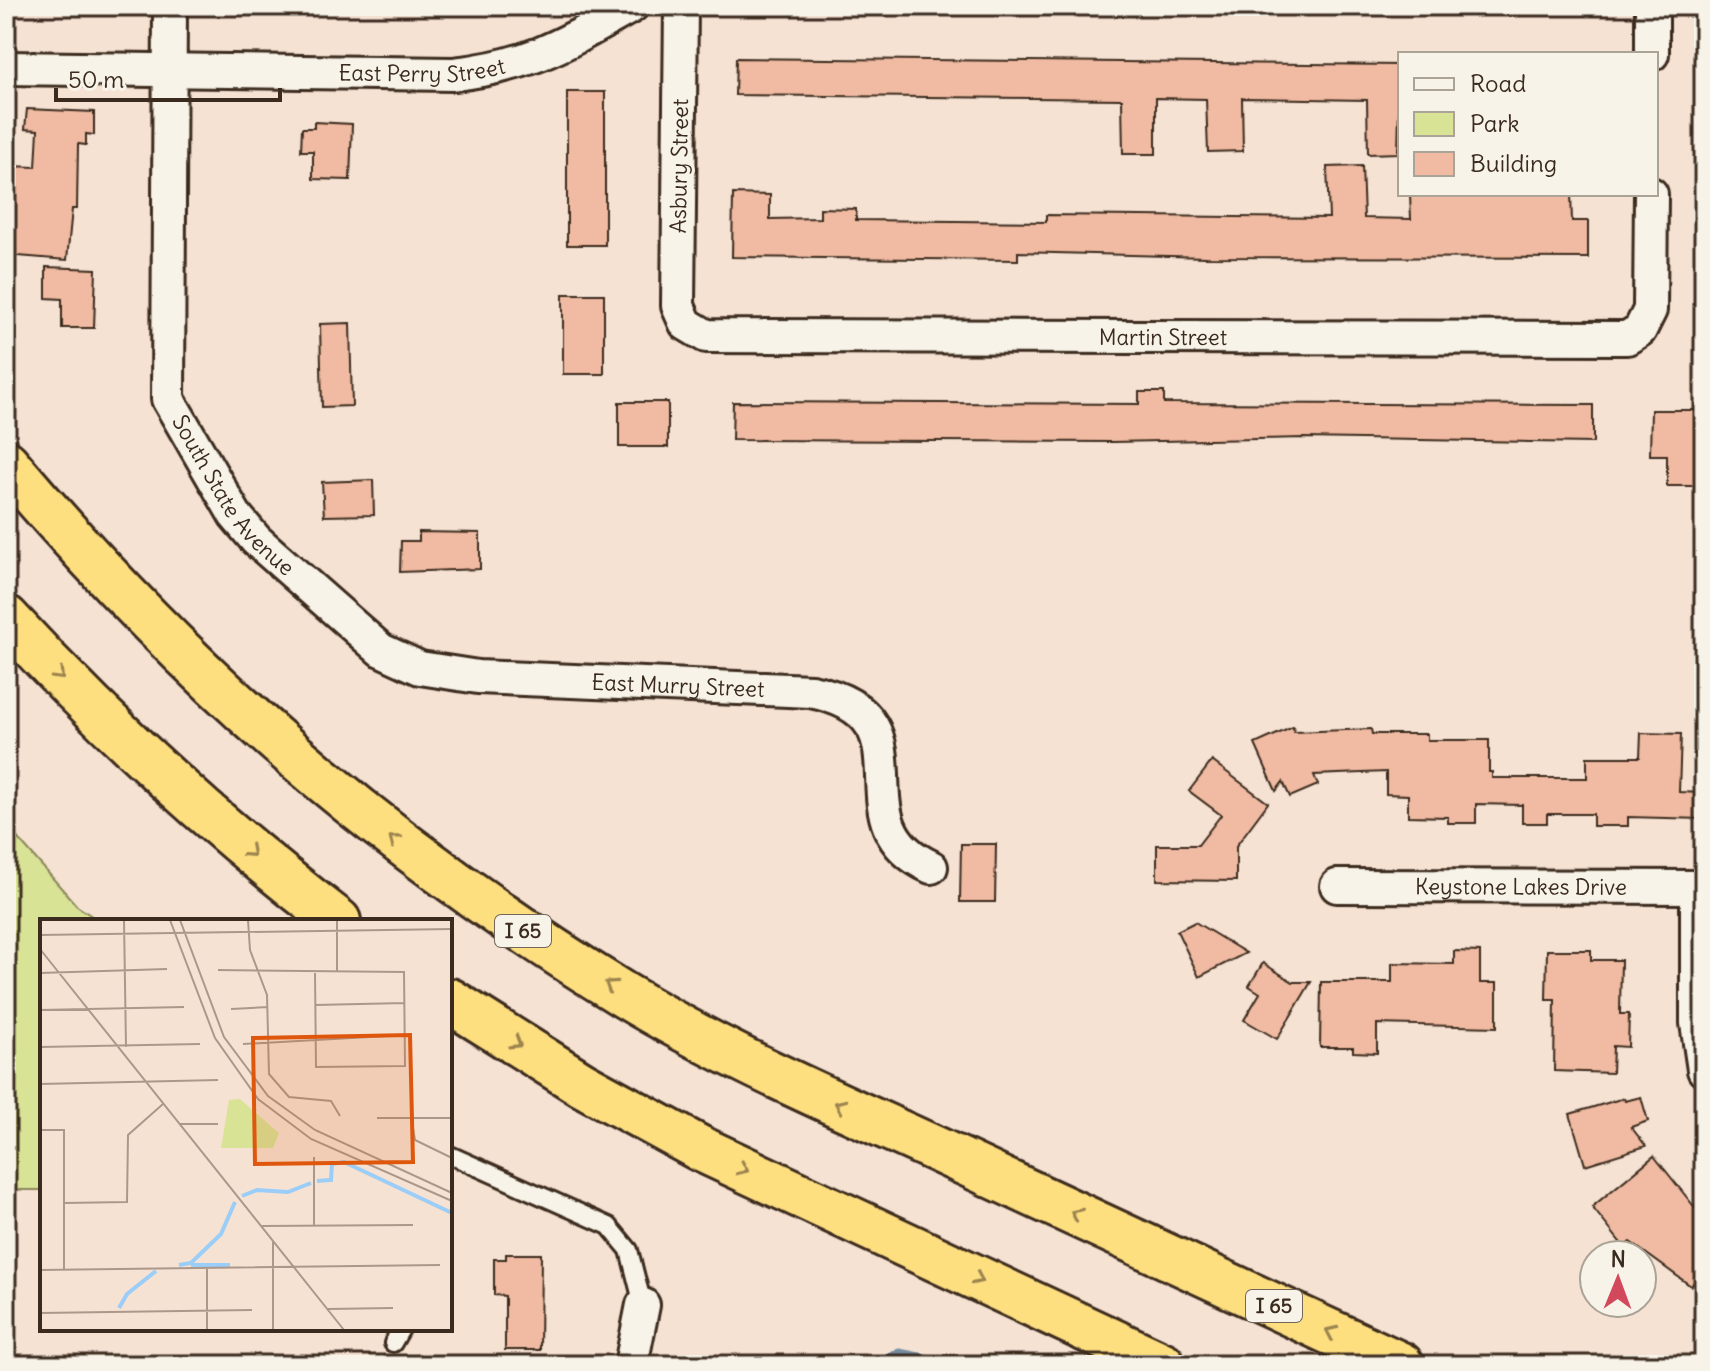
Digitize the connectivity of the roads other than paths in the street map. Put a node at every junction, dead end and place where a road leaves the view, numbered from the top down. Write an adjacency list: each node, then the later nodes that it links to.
1 (170, 6): 7 (street, South State Avenue)
2 (632, 6): 7 (street, East Perry Street)
3 (681, 6): 9 (street, Asbury Street)
4 (1652, 6): 5 (street)
5 (1652, 52)
6 (6, 68): 7 (street, East Perry Street)
7 (169, 71): 12 (street, South State Avenue)
8 (1651, 196): 9 (street, Martin Street)
9 (686, 324)
10 (6, 463): 23 (highway, I 65, one-way to 10)
11 (6, 618): 16 (highway, one-way to 16)
12 (478, 677): 13 (street, East Murry Street)
13 (931, 867)
14 (1337, 886): 15 (street, Keystone Lakes Drive)
15 (1701, 887): 18 (street)
16 (335, 919)
17 (452, 1002): 22 (highway, one-way to 22)
18 (1704, 1070)
19 (452, 1156): 20 (lane)
20 (643, 1305): 21 (street)
21 (631, 1365)
22 (1163, 1365)
23 (1401, 1365)

